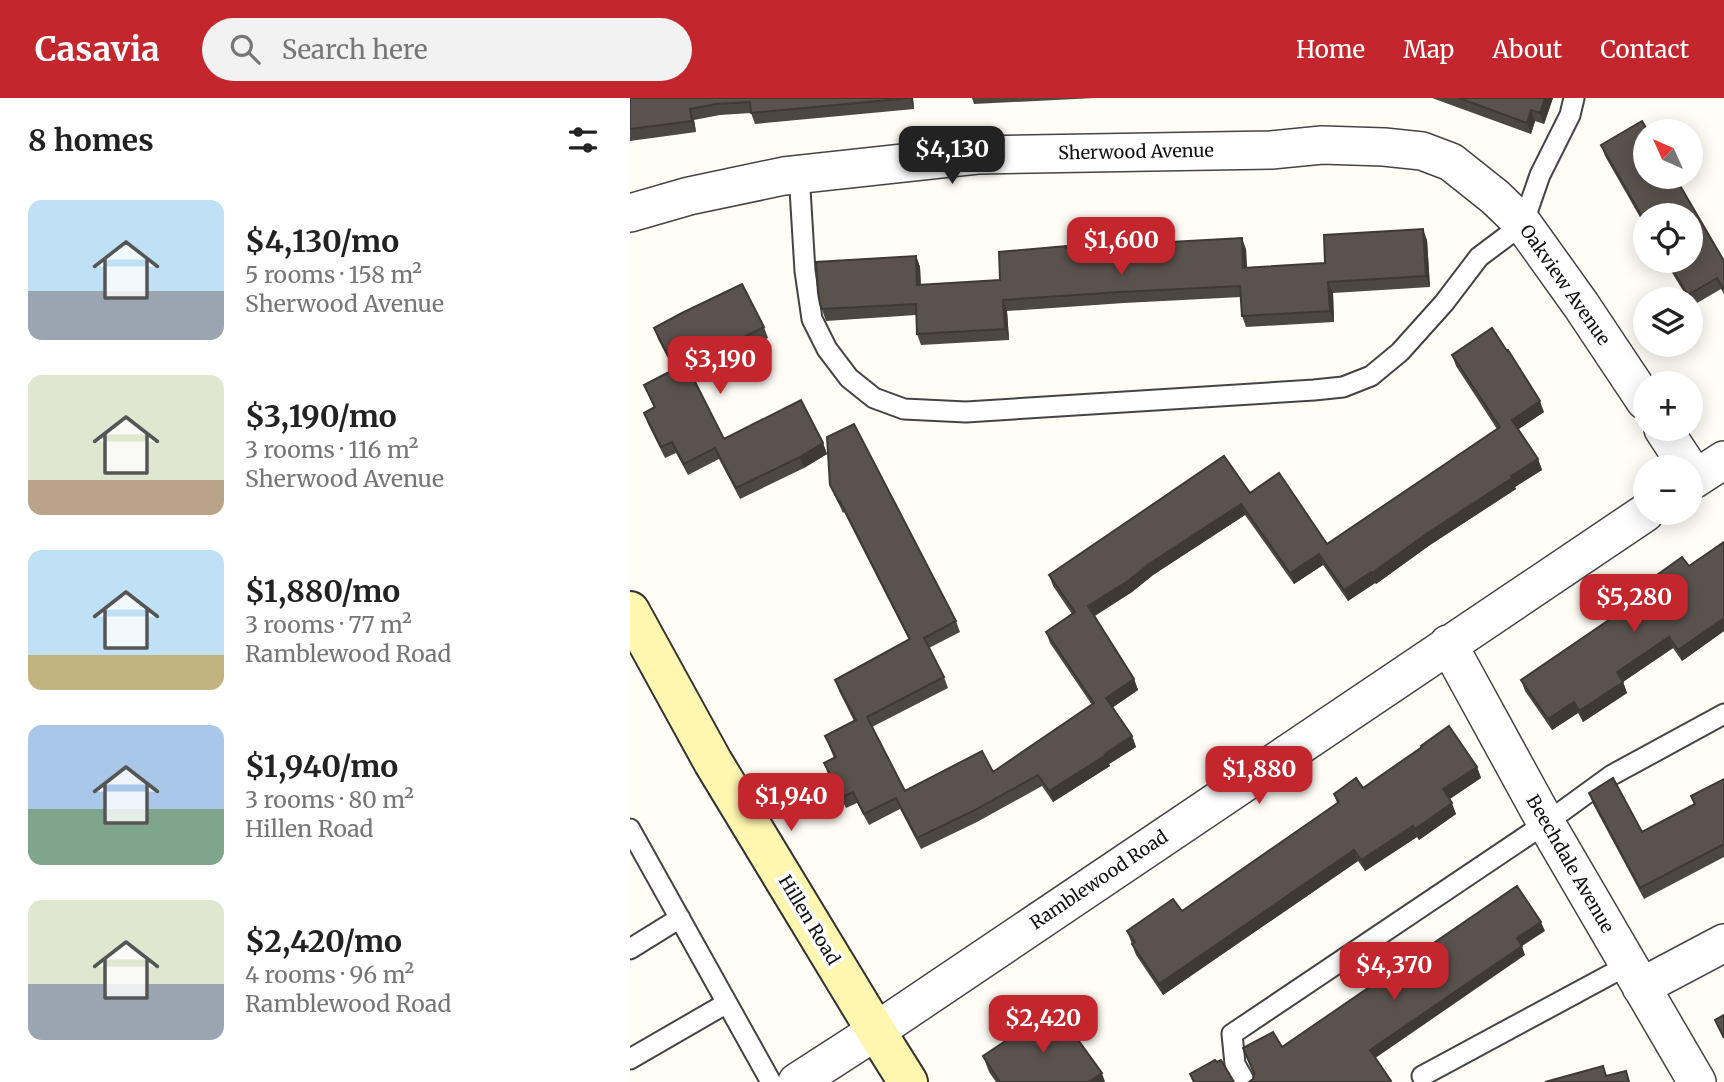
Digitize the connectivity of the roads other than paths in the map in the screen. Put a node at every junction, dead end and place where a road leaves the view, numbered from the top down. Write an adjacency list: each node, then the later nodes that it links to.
1 (1574, 98): 5 (lane)
2 (1270, 150): 3 (street, Sherwood Avenue); 5 (street, Oakview Avenue)
3 (799, 173): 4 (street, Sherwood Avenue); 5 (lane)
4 (630, 212)
5 (1523, 224): 6 (street, Oakview Avenue)
6 (1633, 383)
7 (1673, 441): 8 (street)
8 (1684, 455)
9 (1633, 521): 11 (street, Ramblewood Road)
10 (633, 623): 20 (street, Hillen Road)
11 (1448, 644): 13 (street, Beechdale Avenue); 20 (street, Ramblewood Road)
12 (1724, 714): 13 (lane)
13 (1546, 823): 18 (street, Beechdale Avenue); 26 (lane)
14 (631, 833): 15 (lane)
15 (680, 918): 17 (lane); 19 (lane)
16 (1724, 943): 18 (street)
17 (630, 949)
18 (1634, 976): 22 (lane); 27 (street, Beechdale Avenue)
19 (727, 1003): 21 (lane); 23 (lane)
20 (876, 1031): 24 (street, Ramblewood Road); 25 (street, Hillen Road)
21 (630, 1059)
22 (1422, 1076)
23 (771, 1082)
24 (797, 1082)
25 (908, 1082)
26 (1245, 1082)
27 (1697, 1082)

